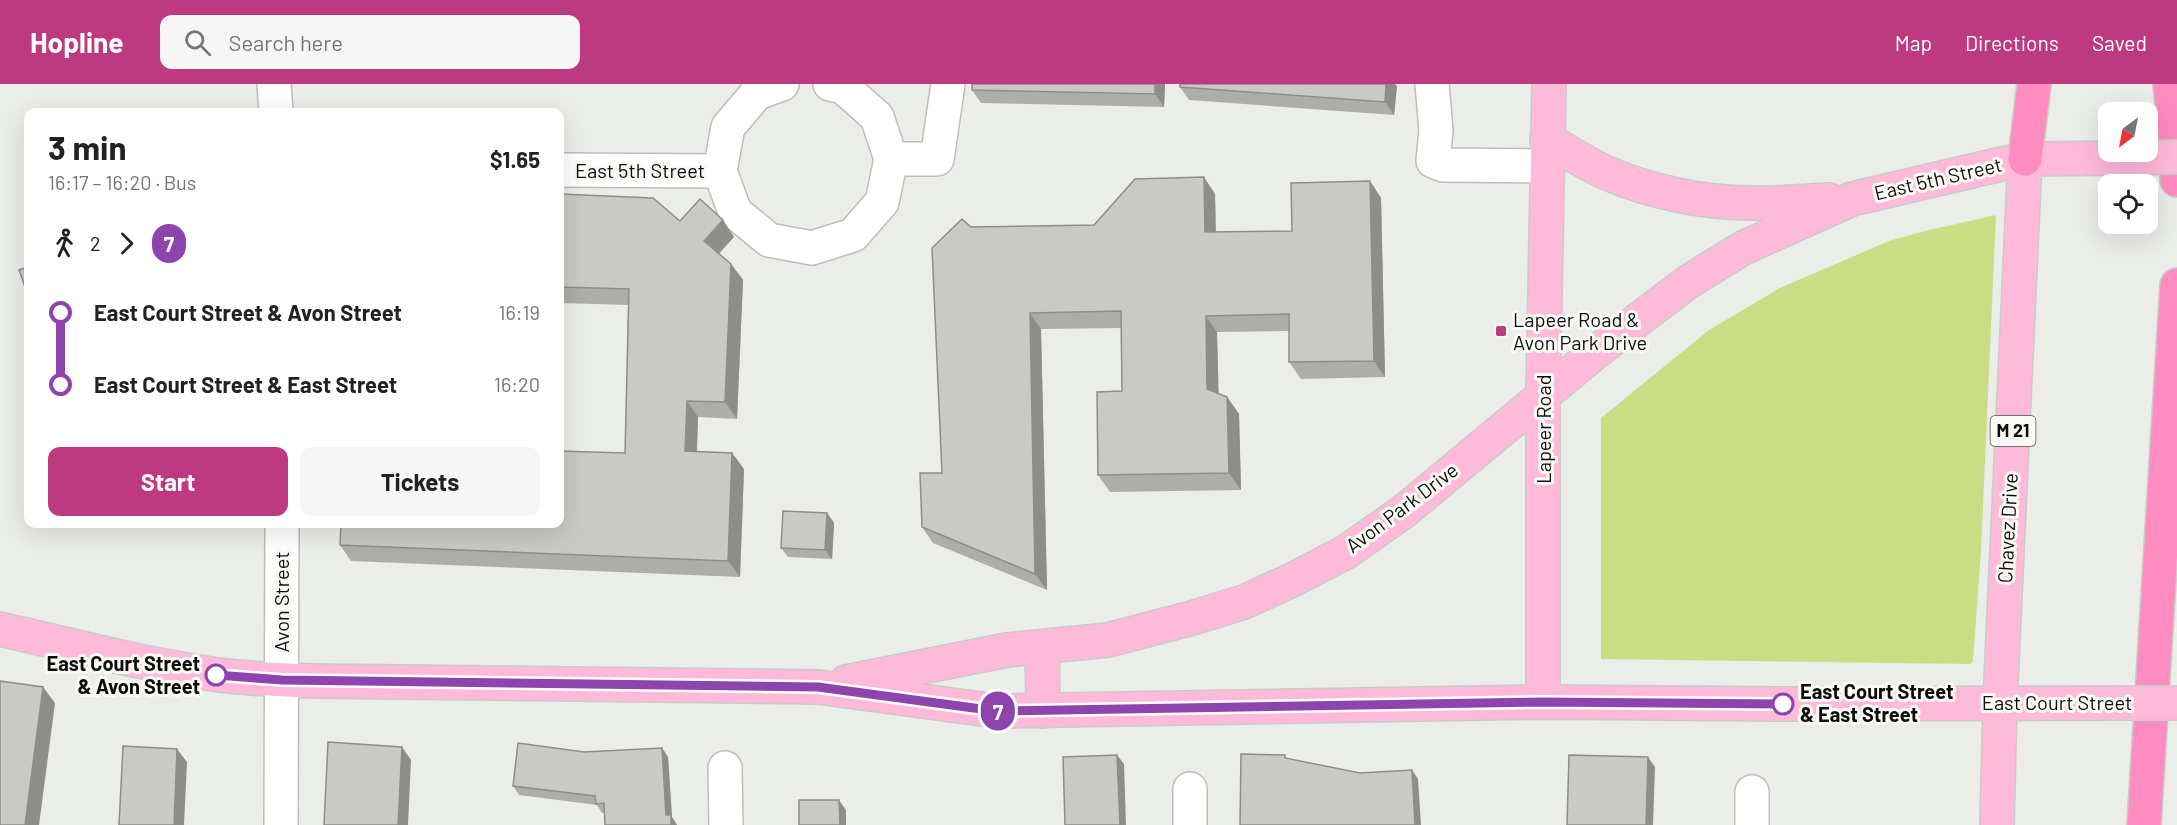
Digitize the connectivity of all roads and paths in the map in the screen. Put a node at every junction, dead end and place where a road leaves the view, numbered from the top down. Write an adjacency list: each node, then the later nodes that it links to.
1 (274, 84): 9 (street)
2 (782, 84): 15 (street)
3 (830, 84): 12 (street)
4 (948, 84): 12 (street)
5 (1432, 84): 10 (street)
6 (1549, 84): 10 (main road, Lapeer Road)
7 (2034, 84): 13 (highway)
8 (2170, 84): 16 (highway)
9 (276, 108)
10 (1547, 153): 17 (main road); 19 (main road, Lapeer Road)
11 (2177, 157): 13 (main road, East 5th Street, bridge)
12 (891, 159): 15 (street)
13 (2025, 159): 17 (main road, East 5th Street); 26 (main road, Chavez Drive / M 21)
14 (564, 170): 15 (street, East 5th Street)
15 (720, 171)
16 (2177, 180)
17 (1852, 199): 19 (main road, Avon Park Drive)
18 (2177, 285): 37 (highway)
19 (1543, 394): 22 (main road, Avon Park Drive); 25 (main road, Lapeer Road)
20 (282, 528): 23 (street, Avon Street)
21 (0, 629): 23 (main road, East Court Street)
22 (1042, 647): 24 (main road, Avon Park Drive); 28 (main road)
23 (282, 680): 24 (main road, East Court Street); 32 (street, Avon Street)
24 (818, 687): 28 (main road, East Court Street)
25 (1543, 702): 26 (main road, East Court Street); 28 (main road, East Court Street)
26 (2000, 703): 27 (main road, East Court Street, bridge); 36 (main road, Chavez Drive)
27 (2177, 703)
28 (1043, 711)
29 (725, 768): 33 (street)
30 (1190, 789): 34 (street)
31 (1752, 792): 35 (street)
32 (281, 825)
33 (726, 825)
34 (1190, 825)
35 (1752, 825)
36 (1997, 825)
37 (2144, 825)

